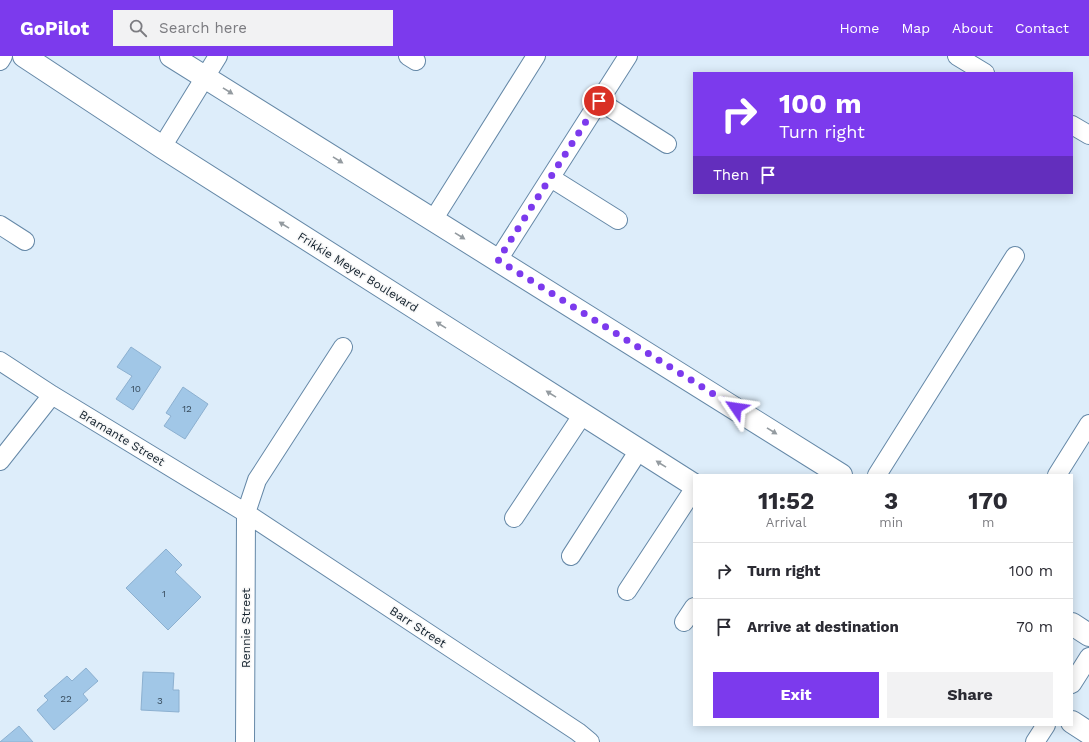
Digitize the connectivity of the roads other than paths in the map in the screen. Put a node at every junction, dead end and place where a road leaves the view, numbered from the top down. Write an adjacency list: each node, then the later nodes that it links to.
1 (3, 56): 8 (street)
2 (24, 56): 15 (main road, Frikkie Meyer Boulevard)
3 (171, 56): 10 (main road)
4 (218, 56): 10 (street)
5 (536, 56): 17 (street)
6 (628, 56): 11 (street)
7 (957, 56): 9 (street)
8 (0, 61)
9 (983, 72)
10 (205, 77): 15 (street); 17 (main road, one-way to 17)
11 (599, 101): 14 (street); 16 (street)
12 (1073, 126): 13 (street)
13 (1089, 136)
14 (667, 144)
15 (162, 147): 26 (main road, Frikkie Meyer Boulevard, one-way to 15)
16 (551, 178): 18 (street); 22 (street)
17 (433, 220): 22 (main road, one-way to 22)
18 (618, 220)
19 (0, 225): 20 (street)
20 (25, 241)
21 (1015, 256): 31 (street)
22 (498, 260): 30 (main road, one-way to 30)
23 (343, 347): 35 (street, Rennie Street)
24 (0, 361): 25 (street, Bramante Street)
25 (52, 395): 29 (street); 35 (street, Bramante Street)
26 (582, 414): 28 (main road, Frikkie Meyer Boulevard); 36 (street)
27 (1089, 424): 32 (street)
28 (639, 450): 33 (main road, Frikkie Meyer Boulevard, one-way to 28); 37 (street)
29 (0, 461)
30 (839, 474)
31 (878, 474)
32 (1058, 474)
33 (693, 484)
34 (693, 491): 38 (street)
35 (246, 513): 48 (street, Rennie Street); 49 (street, Barr Street)
36 (514, 518)
37 (571, 556)
38 (627, 591)
39 (693, 608): 40 (street)
40 (684, 622)
41 (1073, 625): 42 (main road)
42 (1089, 635)
43 (1089, 657): 44 (street)
44 (1073, 682)
45 (1073, 723): 47 (main road)
46 (1045, 726): 50 (street)
47 (1089, 732)
48 (245, 742)
49 (590, 742)
50 (1035, 742)

